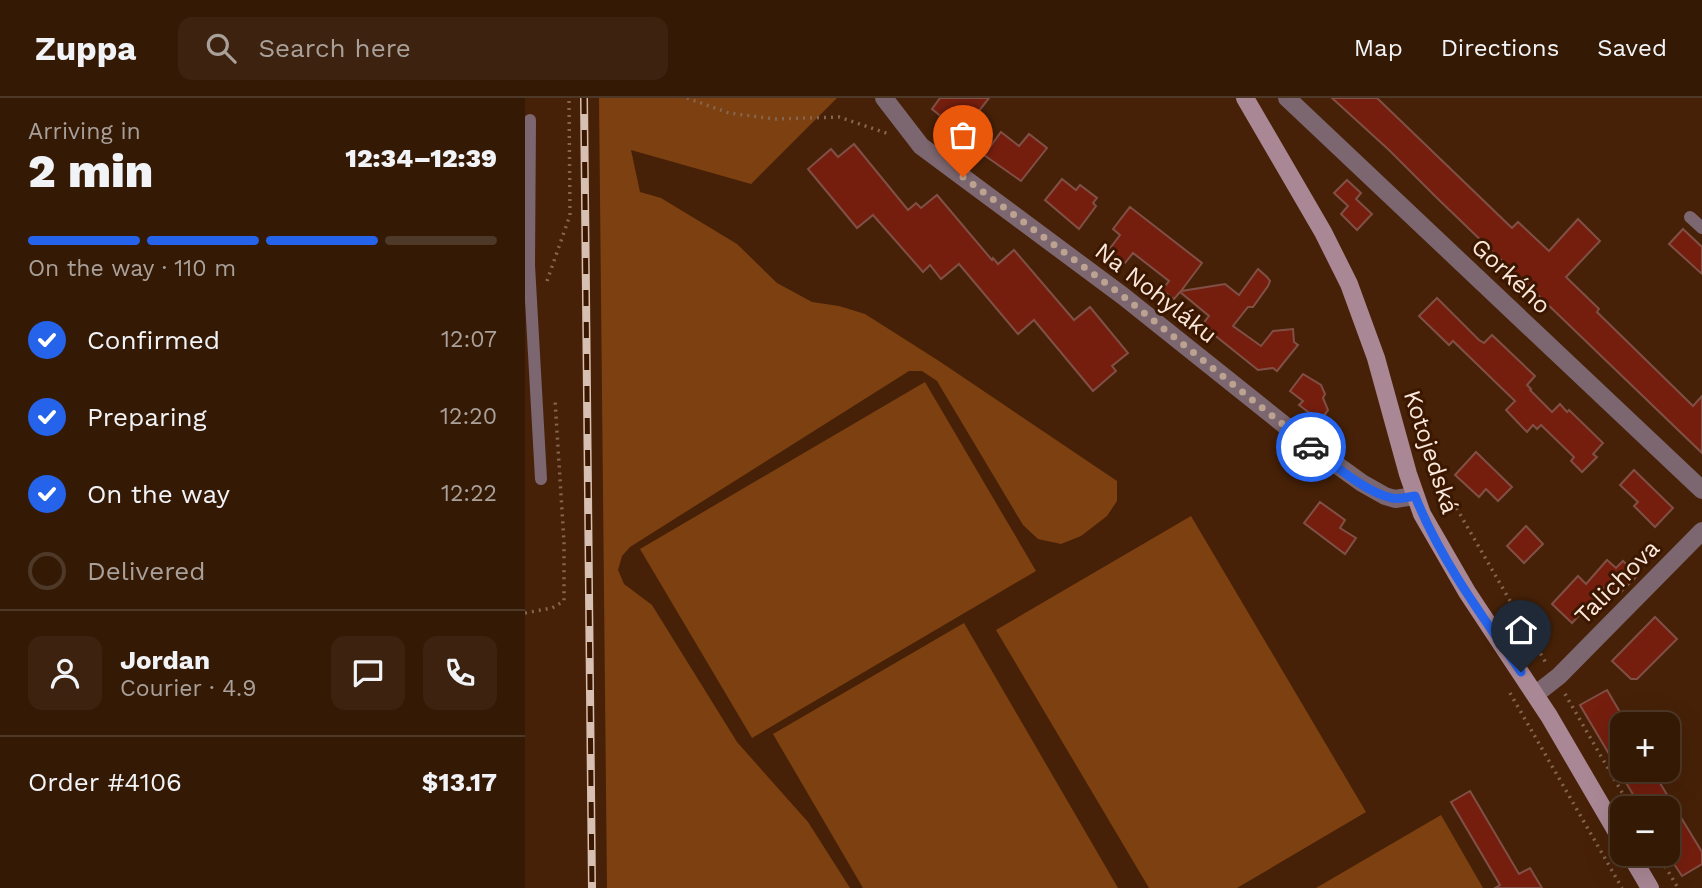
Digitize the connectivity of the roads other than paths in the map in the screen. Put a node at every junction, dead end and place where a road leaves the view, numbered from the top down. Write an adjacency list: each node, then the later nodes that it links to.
1 (884, 98): 10 (street, Na Nohyláku)
2 (1245, 98): 10 (main road, Kotojedská)
3 (1287, 98): 9 (street, Gorkého)
4 (530, 120): 7 (lane)
5 (1690, 217): 6 (lane)
6 (1702, 228)
7 (527, 265): 8 (lane)
8 (541, 479)
9 (1702, 490)
10 (1415, 496): 12 (main road, Kotojedská)
11 (1702, 531): 12 (street, Talichova)
12 (1536, 694): 13 (main road, Kotojedská)
13 (1610, 820)
14 (1637, 866): 15 (main road)
15 (1650, 888)

